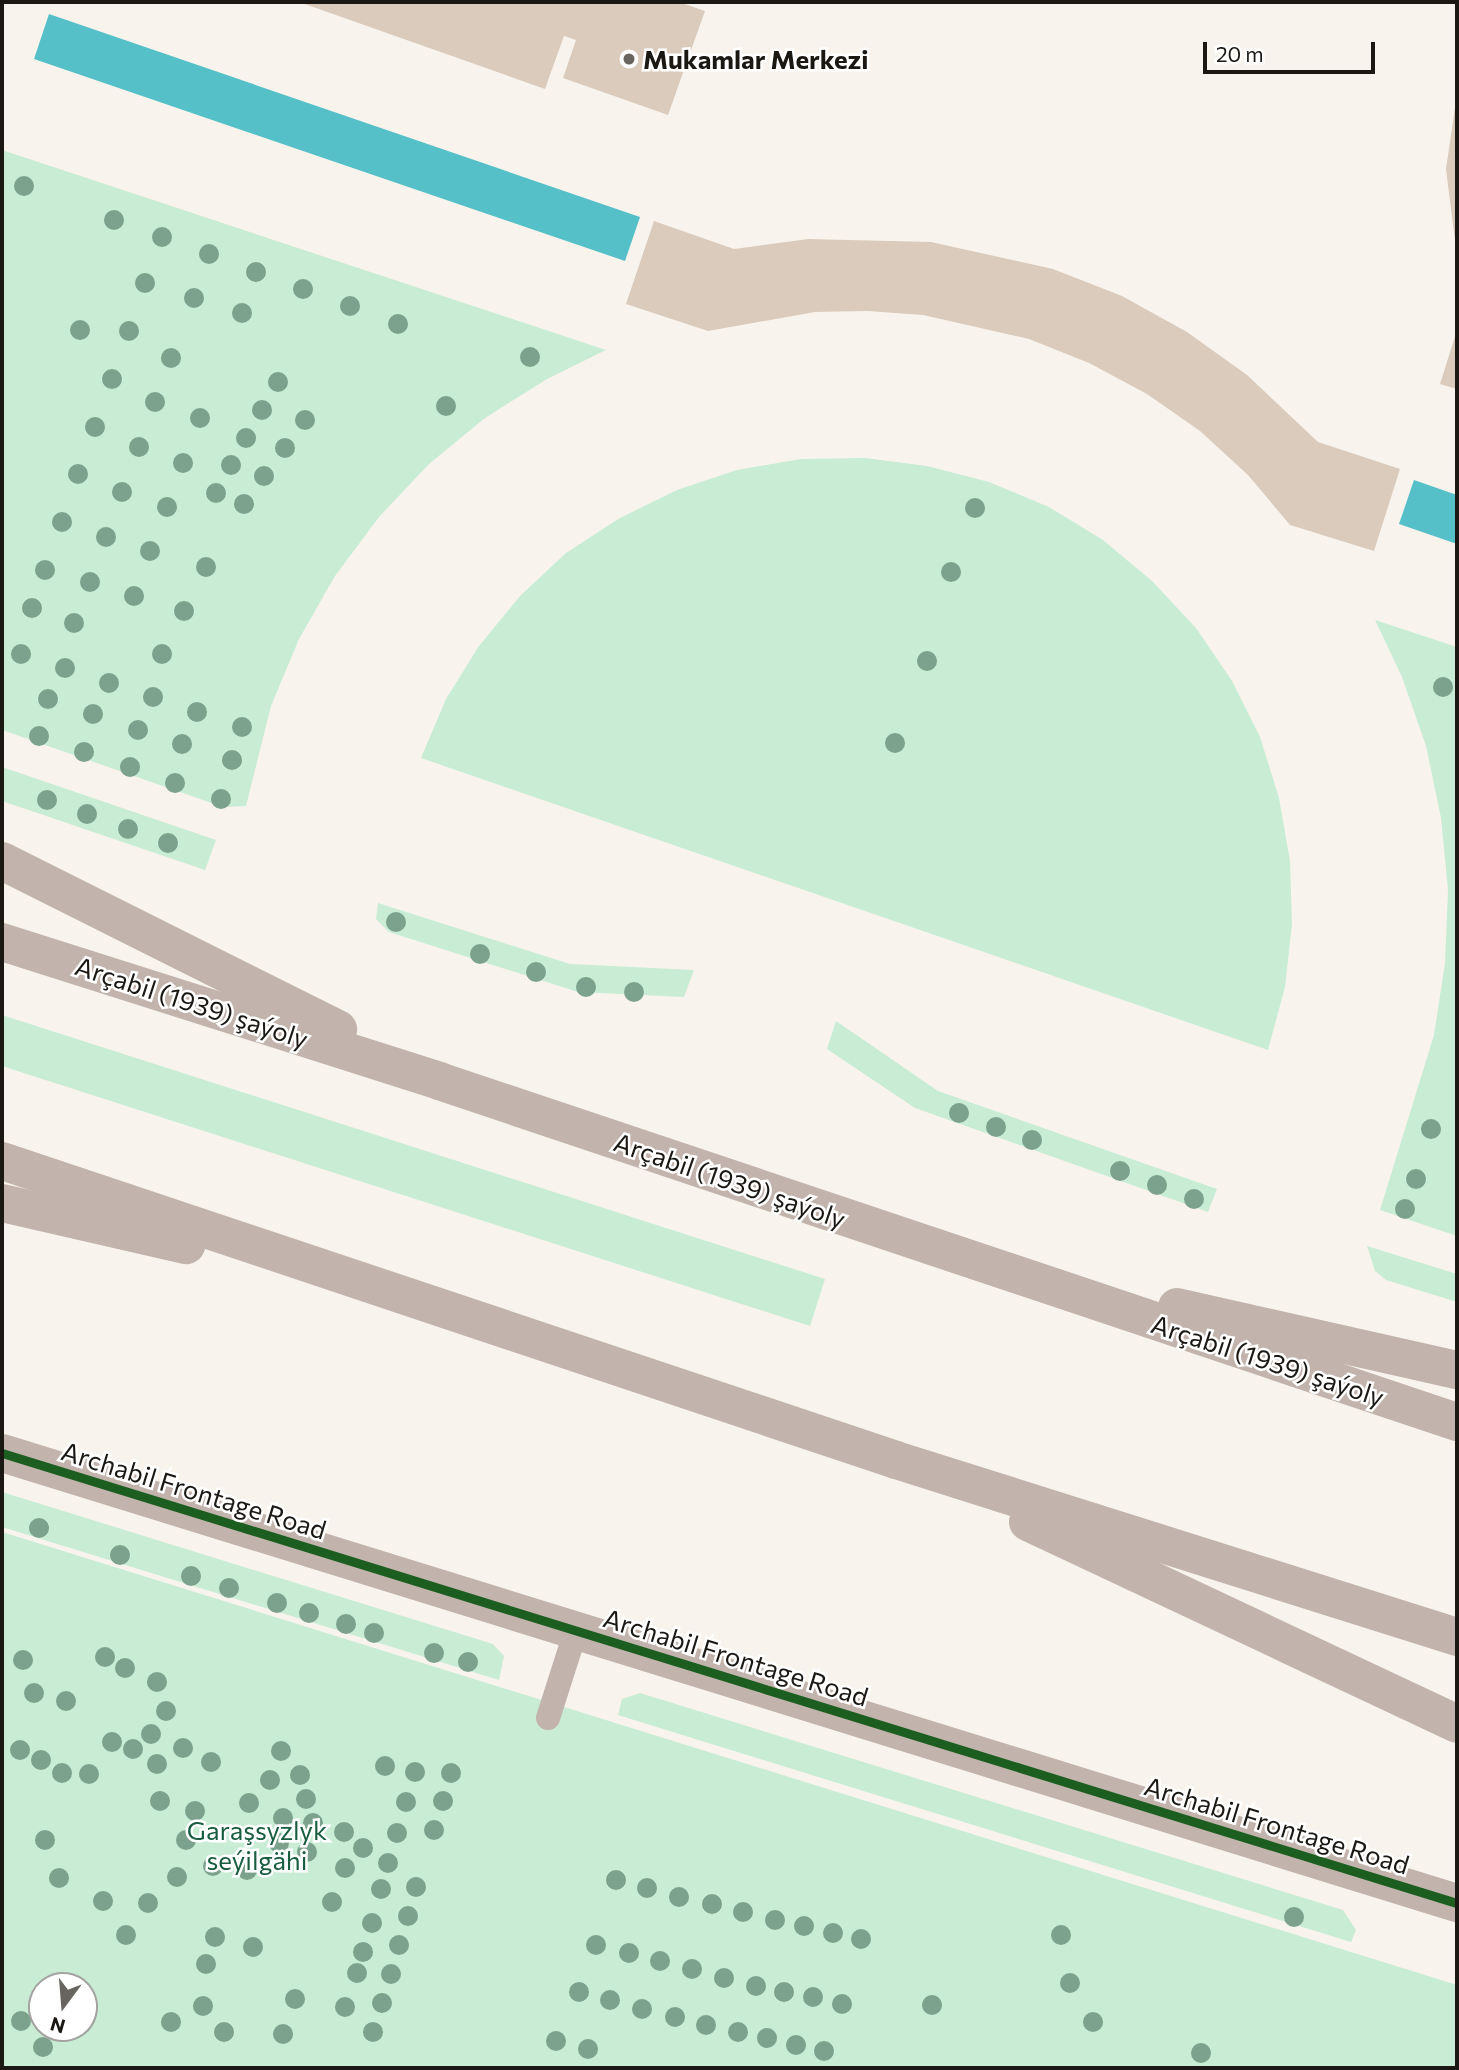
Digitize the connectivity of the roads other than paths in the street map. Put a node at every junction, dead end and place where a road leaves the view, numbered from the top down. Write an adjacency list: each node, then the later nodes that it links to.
1 (2, 861): 3 (main road)
2 (2, 942): 3 (main road, Arçabil (1939) şaýoly)
3 (439, 1081): 6 (main road, Arçabil (1939) şaýoly)
4 (2, 1161): 7 (main road)
5 (2, 1203): 7 (main road)
6 (950, 1255): 8 (main road); 9 (main road, Arçabil (1939) şaýoly)
7 (396, 1292): 11 (main road)
8 (1457, 1370)
9 (1457, 1422)
10 (2, 1453): 12 (street, Archabil Frontage Road)
11 (896, 1460): 13 (main road); 15 (main road)
12 (576, 1630): 14 (lane); 16 (street, Archabil Frontage Road)
13 (1457, 1637)
14 (548, 1718)
15 (1457, 1724)
16 (1457, 1903)

